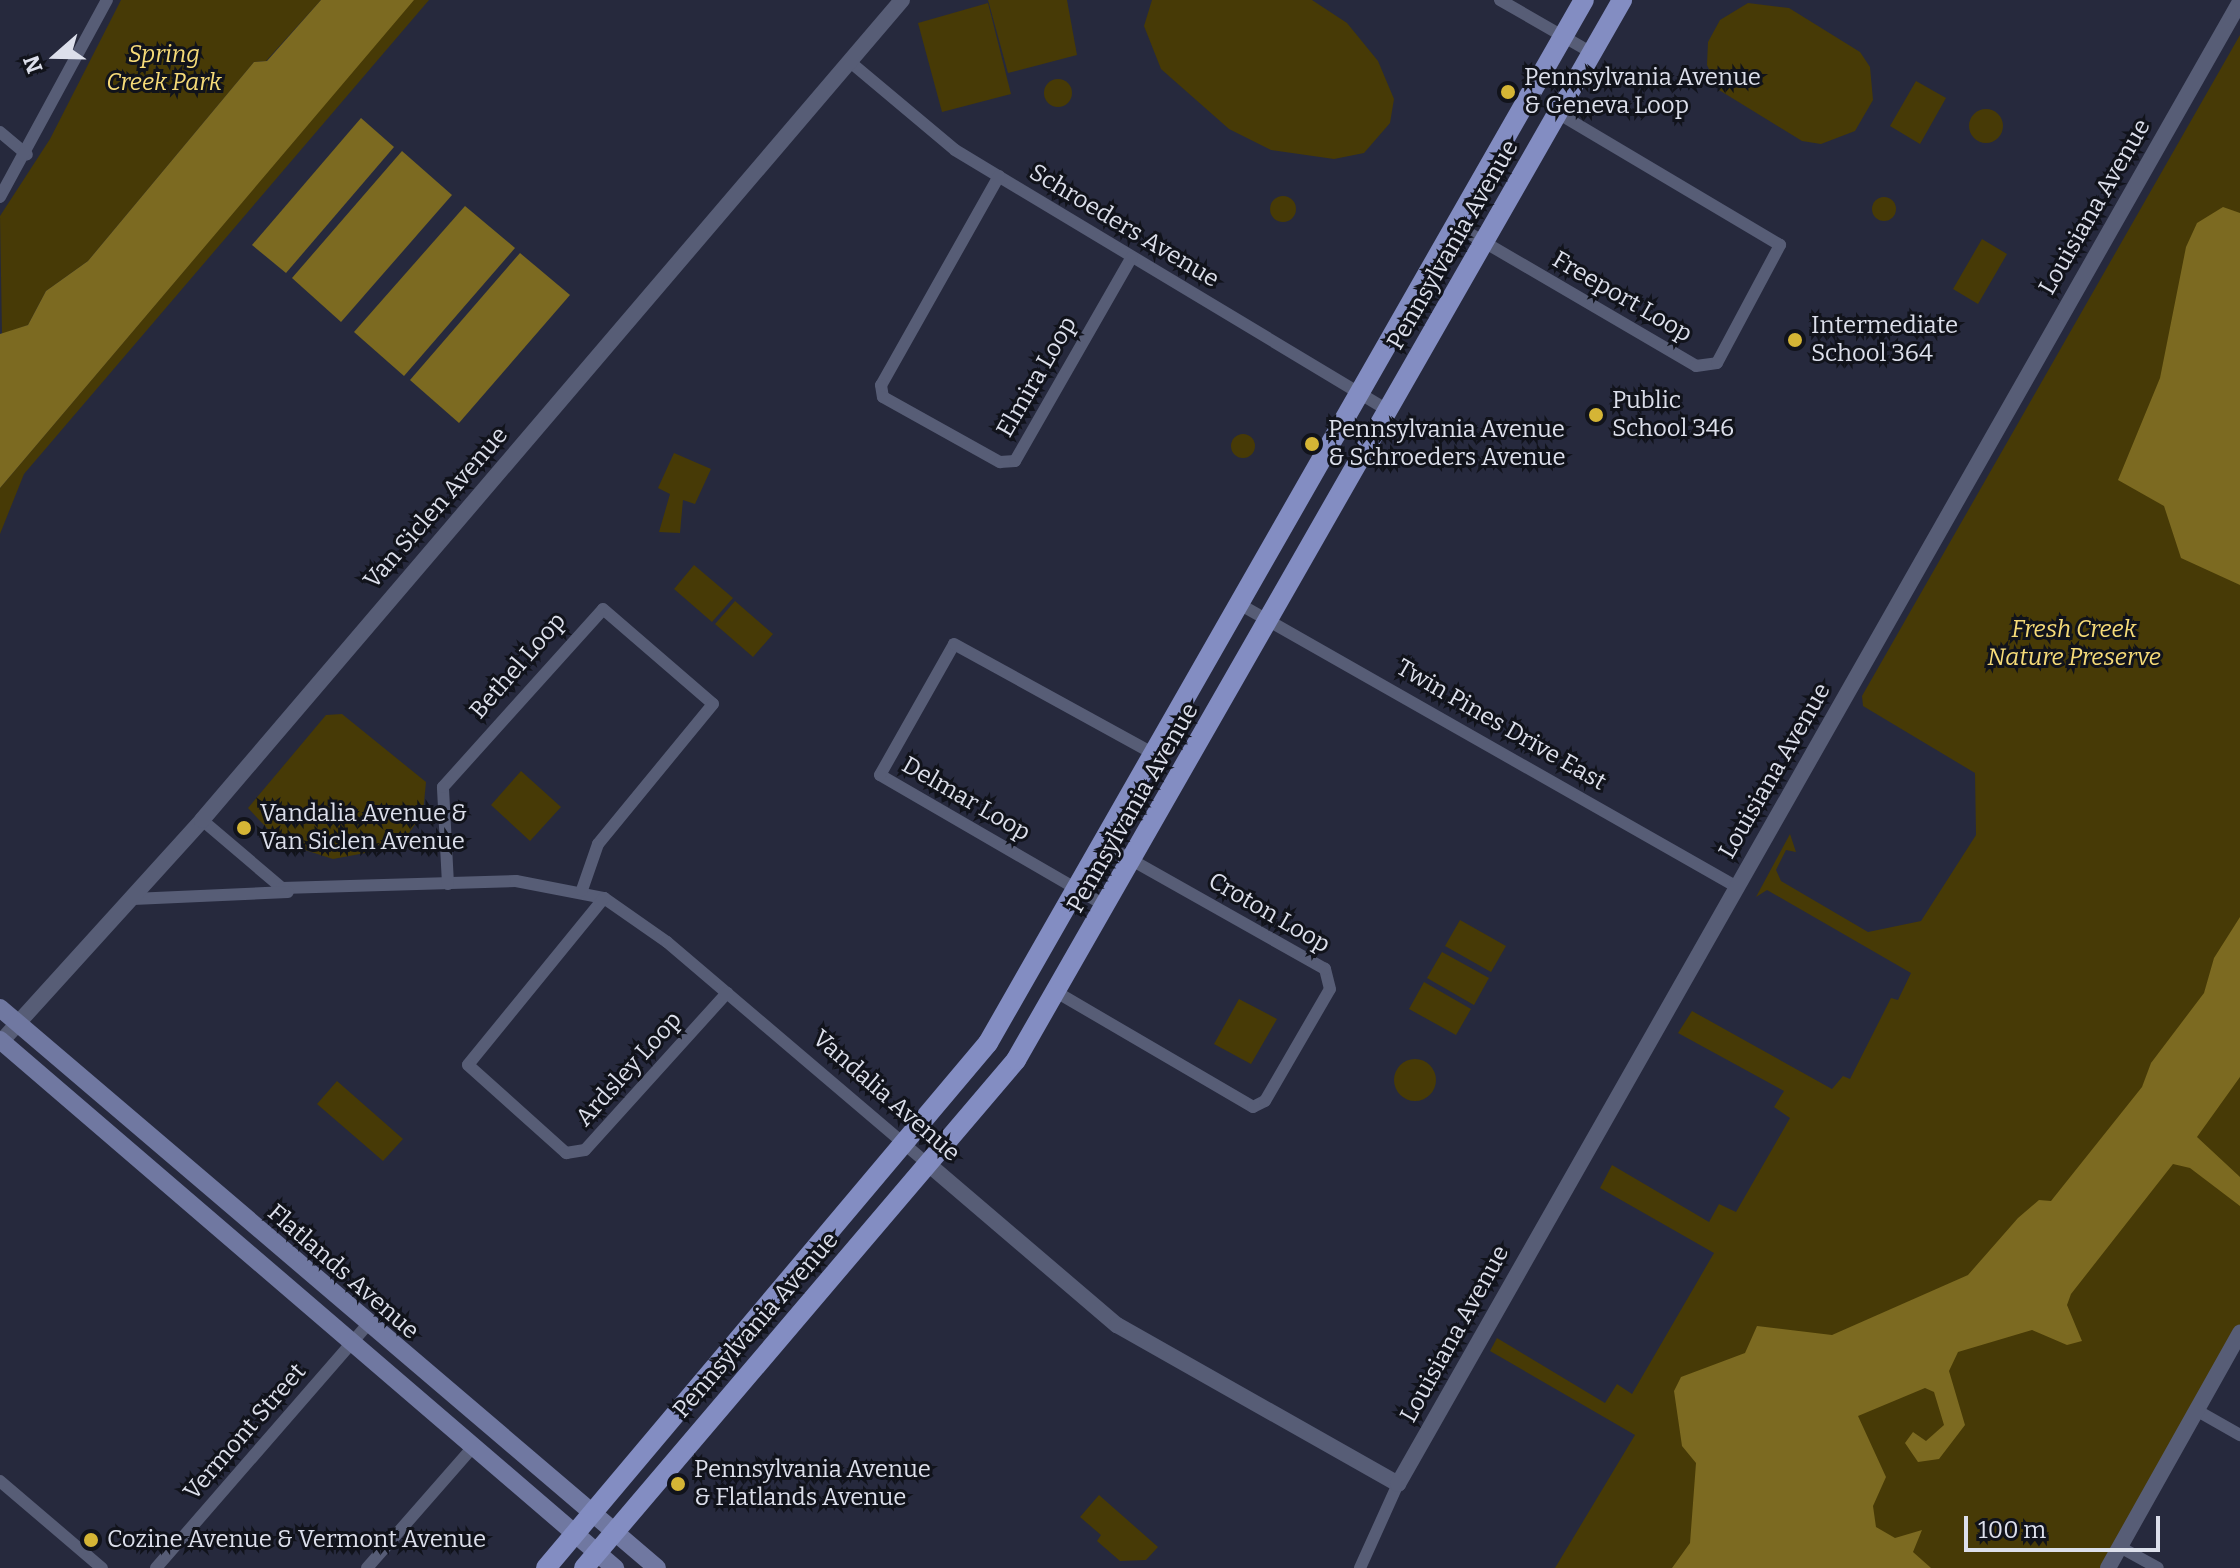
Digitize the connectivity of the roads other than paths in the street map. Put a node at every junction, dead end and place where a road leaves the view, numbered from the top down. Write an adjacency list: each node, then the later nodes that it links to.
1 (107, 0): 12 (street)
2 (902, 0): 9 (street, Van Siclen Avenue)
3 (1500, 0): 7 (street)
4 (1584, 0): 7 (main road, Pennsylvania Avenue)
5 (1622, 0): 8 (main road, Pennsylvania Avenue)
6 (2240, 2): 27 (street, Louisiana Avenue)
7 (1563, 37): 8 (street); 15 (main road, Pennsylvania Avenue)
8 (1592, 53): 10 (main road, Pennsylvania Avenue)
9 (849, 61): 13 (street, Schroeders Avenue); 23 (street, Van Siclen Avenue)
10 (1558, 113): 16 (main road, Pennsylvania Avenue); 16 (street, Freeport Loop)
11 (0, 132): 12 (street)
12 (27, 155): 14 (street)
13 (999, 176): 17 (street, Schroeders Avenue); 17 (street, Elmira Loop)
14 (0, 197)
15 (1455, 225): 16 (street, Freeport Loop); 18 (main road, Pennsylvania Avenue)
16 (1485, 242): 19 (main road, Pennsylvania Avenue)
17 (1132, 257): 18 (street, Schroeders Avenue)
18 (1358, 393): 19 (street, Schroeders Avenue); 20 (main road, Pennsylvania Avenue)
19 (1389, 411): 21 (main road, Pennsylvania Avenue)
20 (1241, 605): 21 (street, Twin Pines Drive East); 22 (main road, Pennsylvania Avenue)
21 (1270, 619): 25 (main road, Pennsylvania Avenue); 27 (street, Twin Pines Drive East)
22 (1152, 753): 24 (main road, Pennsylvania Avenue); 30 (street, Delmar Loop)
23 (202, 820): 28 (street, Vandalia Avenue); 32 (street, Van Siclen Avenue)
24 (1103, 844): 25 (street, Croton Loop); 30 (main road, Pennsylvania Avenue)
25 (1132, 861): 33 (main road, Pennsylvania Avenue); 35 (street, Croton Loop)
26 (448, 884): 28 (street, Vandalia Avenue); 29 (street, Vandalia Avenue); 29 (street, Bethel Loop)
27 (1737, 887): 48 (street, Louisiana Avenue)
28 (303, 889): 32 (street, Vandalia Avenue)
29 (582, 890): 31 (street, Vandalia Avenue)
30 (1078, 890): 33 (street, Delmar Loop); 39 (main road, Pennsylvania Avenue)
31 (604, 898): 34 (street, Vandalia Avenue); 34 (street, Ardsley Loop)
32 (133, 899): 37 (street, Van Siclen Avenue)
33 (1106, 906): 35 (main road, Pennsylvania Avenue)
34 (727, 993): 39 (street, Vandalia Avenue)
35 (1058, 993): 40 (main road, Pennsylvania Avenue)
36 (0, 1008): 37 (main road, Flatlands Avenue)
37 (21, 1026): 38 (street, Van Siclen Avenue); 41 (main road, Flatlands Avenue)
38 (1, 1041): 43 (main road, Flatlands Avenue)
39 (907, 1144): 40 (street, Vandalia Avenue); 49 (main road, Pennsylvania Avenue)
40 (927, 1163): 48 (street, Vandalia Avenue); 50 (main road, Pennsylvania Avenue)
41 (367, 1325): 43 (street, Vermont Street); 49 (main road, Flatlands Avenue)
42 (2240, 1333): 44 (street)
43 (351, 1343): 46 (main road, Flatlands Avenue); 55 (street, Vermont Street)
44 (2196, 1410): 45 (street); 52 (street)
45 (2240, 1435)
46 (473, 1447): 51 (main road, Flatlands Avenue); 56 (street)
47 (0, 1481): 54 (street)
48 (1398, 1484): 60 (street, Louisiana Avenue)
49 (591, 1509): 50 (main road, Flatlands Avenue); 51 (main road, Pennsylvania Avenue)
50 (616, 1530): 53 (main road, Pennsylvania Avenue); 59 (main road, Flatlands Avenue)
51 (575, 1534): 53 (main road, Flatlands Avenue); 57 (main road, Pennsylvania Avenue)
52 (2120, 1547): 61 (street); 62 (street)
53 (591, 1560): 58 (main road, Flatlands Avenue)
54 (102, 1568)
55 (156, 1568)
56 (367, 1568)
57 (546, 1568)
58 (615, 1568)
59 (657, 1568)
60 (1360, 1568)
61 (2108, 1568)
62 (2158, 1568)

